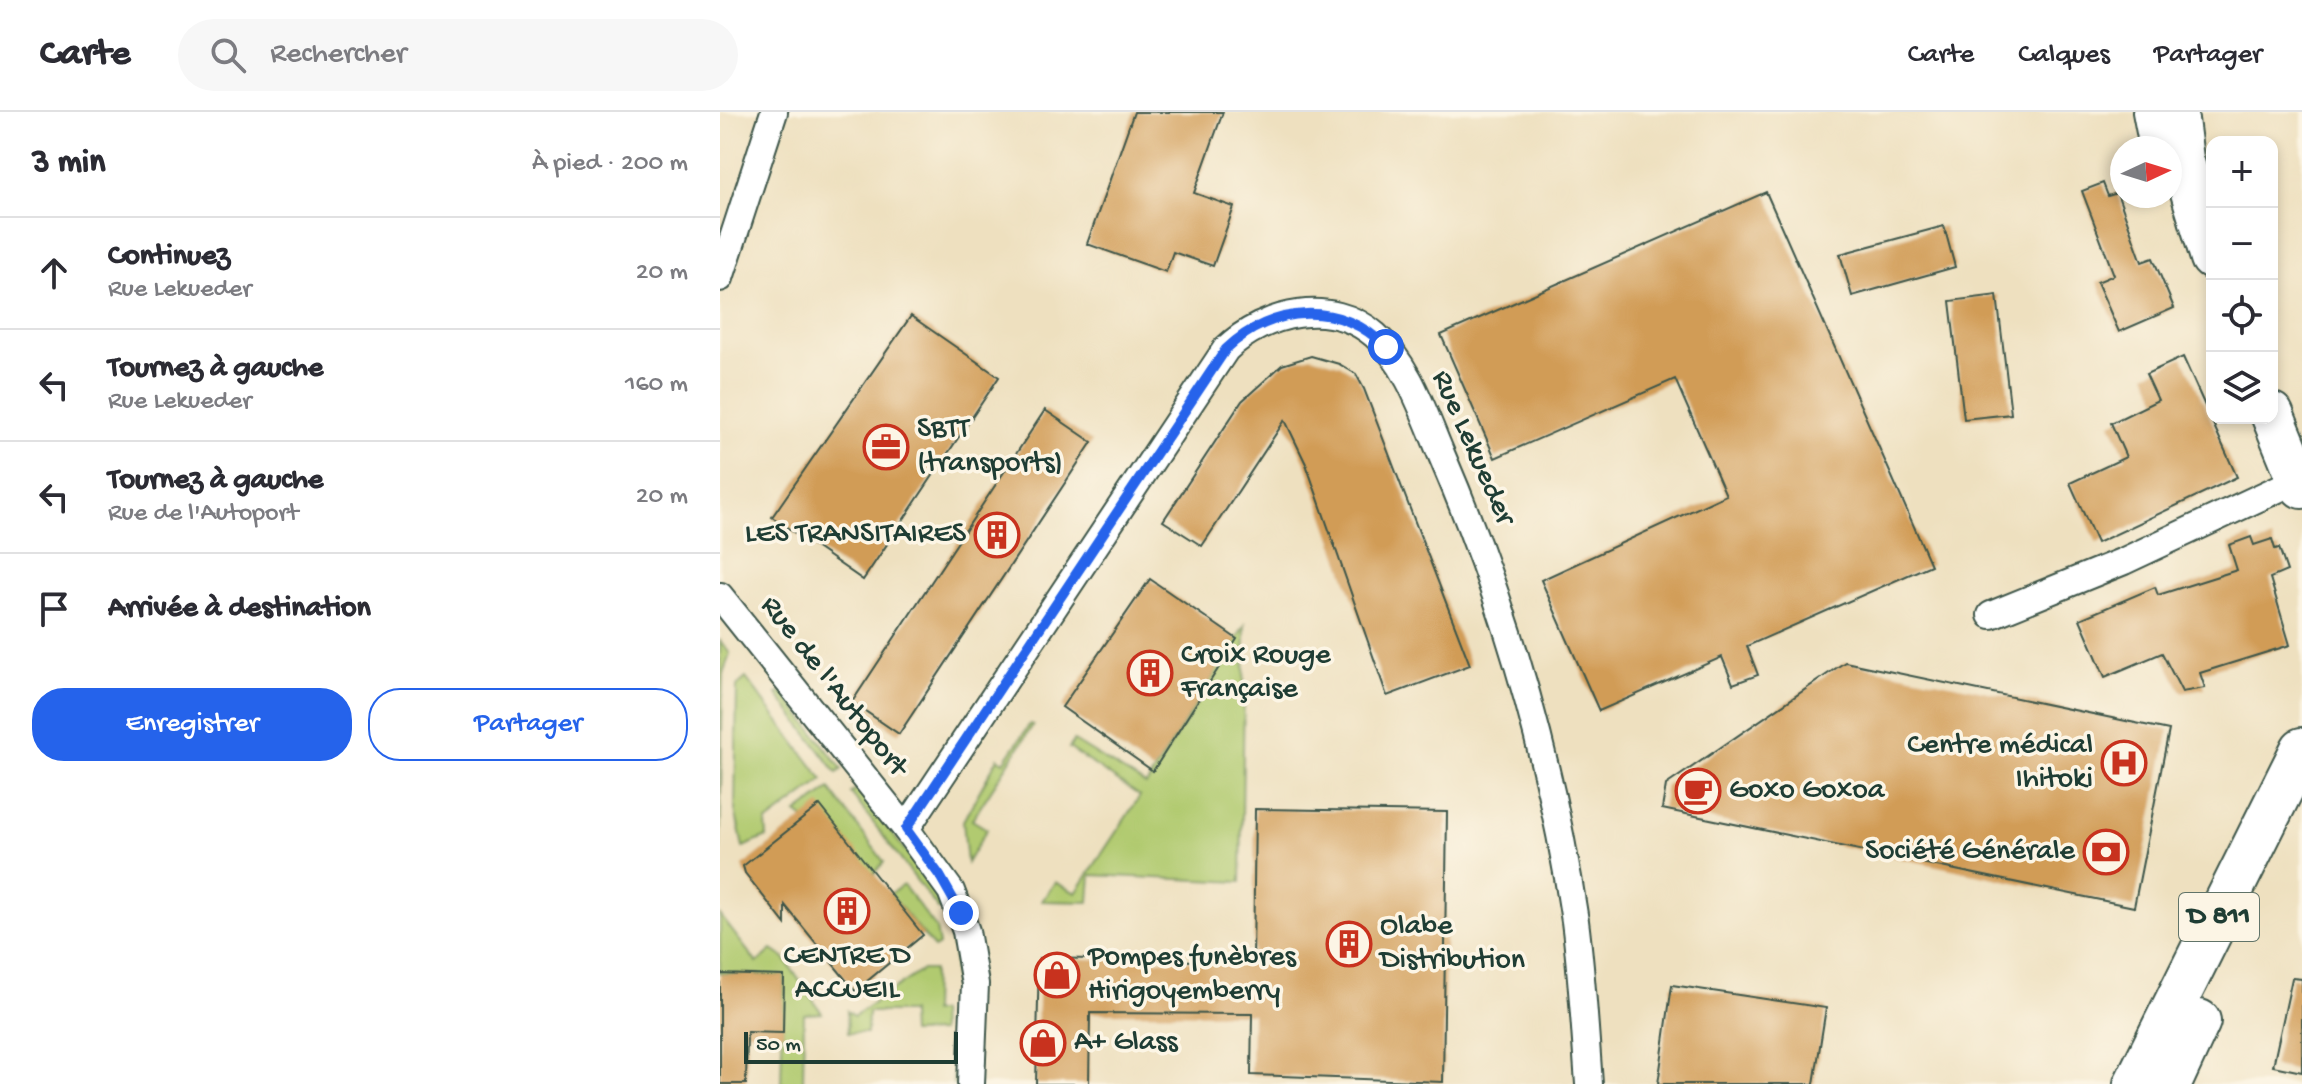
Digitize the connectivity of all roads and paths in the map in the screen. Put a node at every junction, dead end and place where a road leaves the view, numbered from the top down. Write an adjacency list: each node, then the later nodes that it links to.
1 (774, 112): 7 (street)
2 (2146, 112): 4 (street)
3 (2176, 112): 6 (main road)
4 (2151, 136)
5 (2182, 198): 6 (street)
6 (2205, 239)
7 (720, 278)
8 (2276, 424): 9 (main road)
9 (2300, 483): 11 (street)
10 (720, 596): 14 (street, Rue de l'Autoport)
11 (1991, 615)
12 (2302, 749): 17 (main road, D 811)
13 (2302, 816): 18 (main road)
14 (906, 829): 15 (street, Rue de l'Autoport); 16 (street, Rue Lekueder)
15 (971, 1084)
16 (1589, 1084)
17 (2135, 1084)
18 (2170, 1084)

